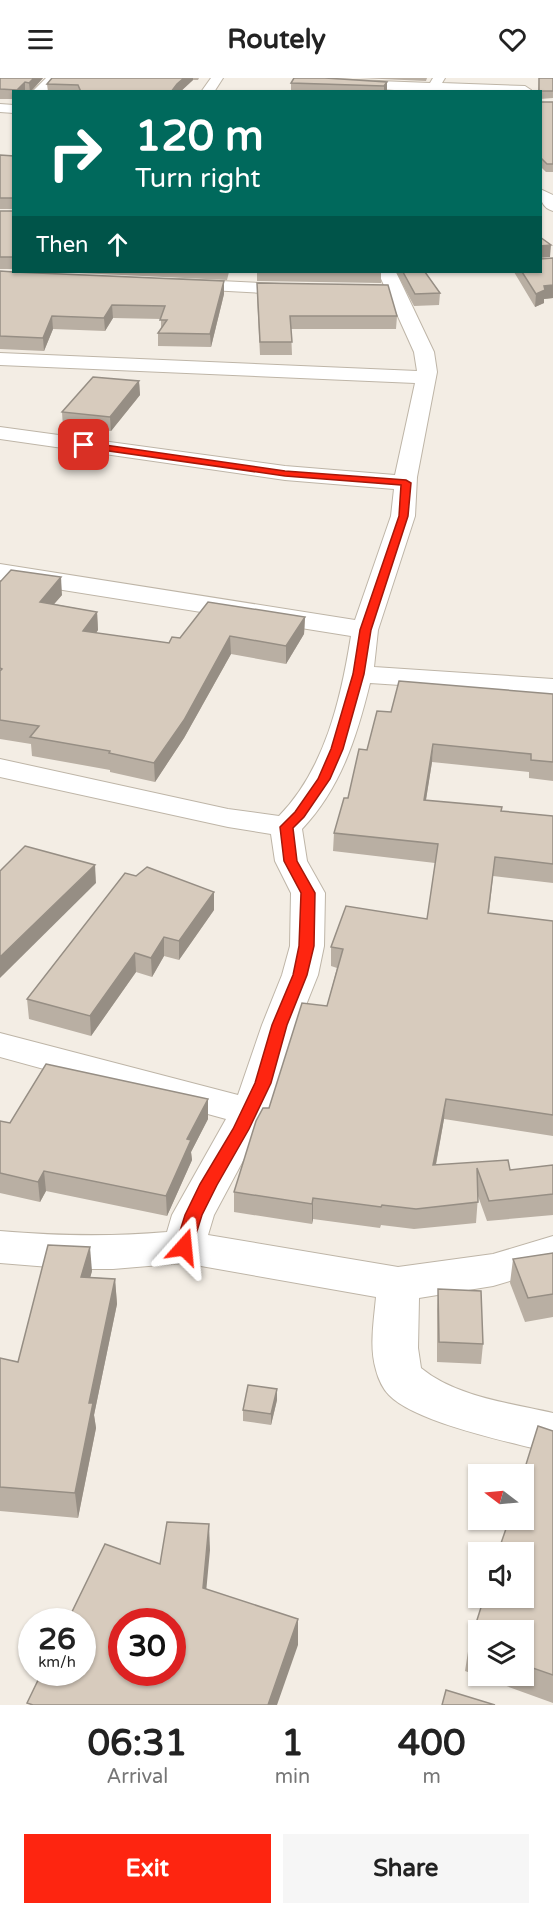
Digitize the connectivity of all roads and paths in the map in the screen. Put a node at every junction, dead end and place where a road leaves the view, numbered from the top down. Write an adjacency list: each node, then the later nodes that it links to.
1 (53, 78): 5 (street)
2 (308, 78): 3 (street)
3 (436, 86): 4 (street)
4 (525, 86)
5 (40, 90)
6 (542, 195): 7 (street)
7 (553, 206)
8 (390, 279): 12 (street)
9 (165, 284): 10 (street)
10 (317, 290)
11 (0, 358): 12 (street)
12 (426, 377): 14 (street)
13 (0, 433): 14 (street)
14 (406, 483): 16 (street)
15 (0, 572): 16 (street)
16 (365, 630): 17 (street)
17 (359, 674): 18 (street); 20 (street)
18 (553, 687)
19 (0, 768): 20 (street)
20 (286, 827): 22 (street)
21 (0, 1045): 22 (street)
22 (249, 1112): 24 (street)
23 (0, 1246): 24 (street)
24 (184, 1247): 26 (street)
25 (553, 1252): 26 (street)
26 (398, 1284): 27 (street)
27 (553, 1433)

